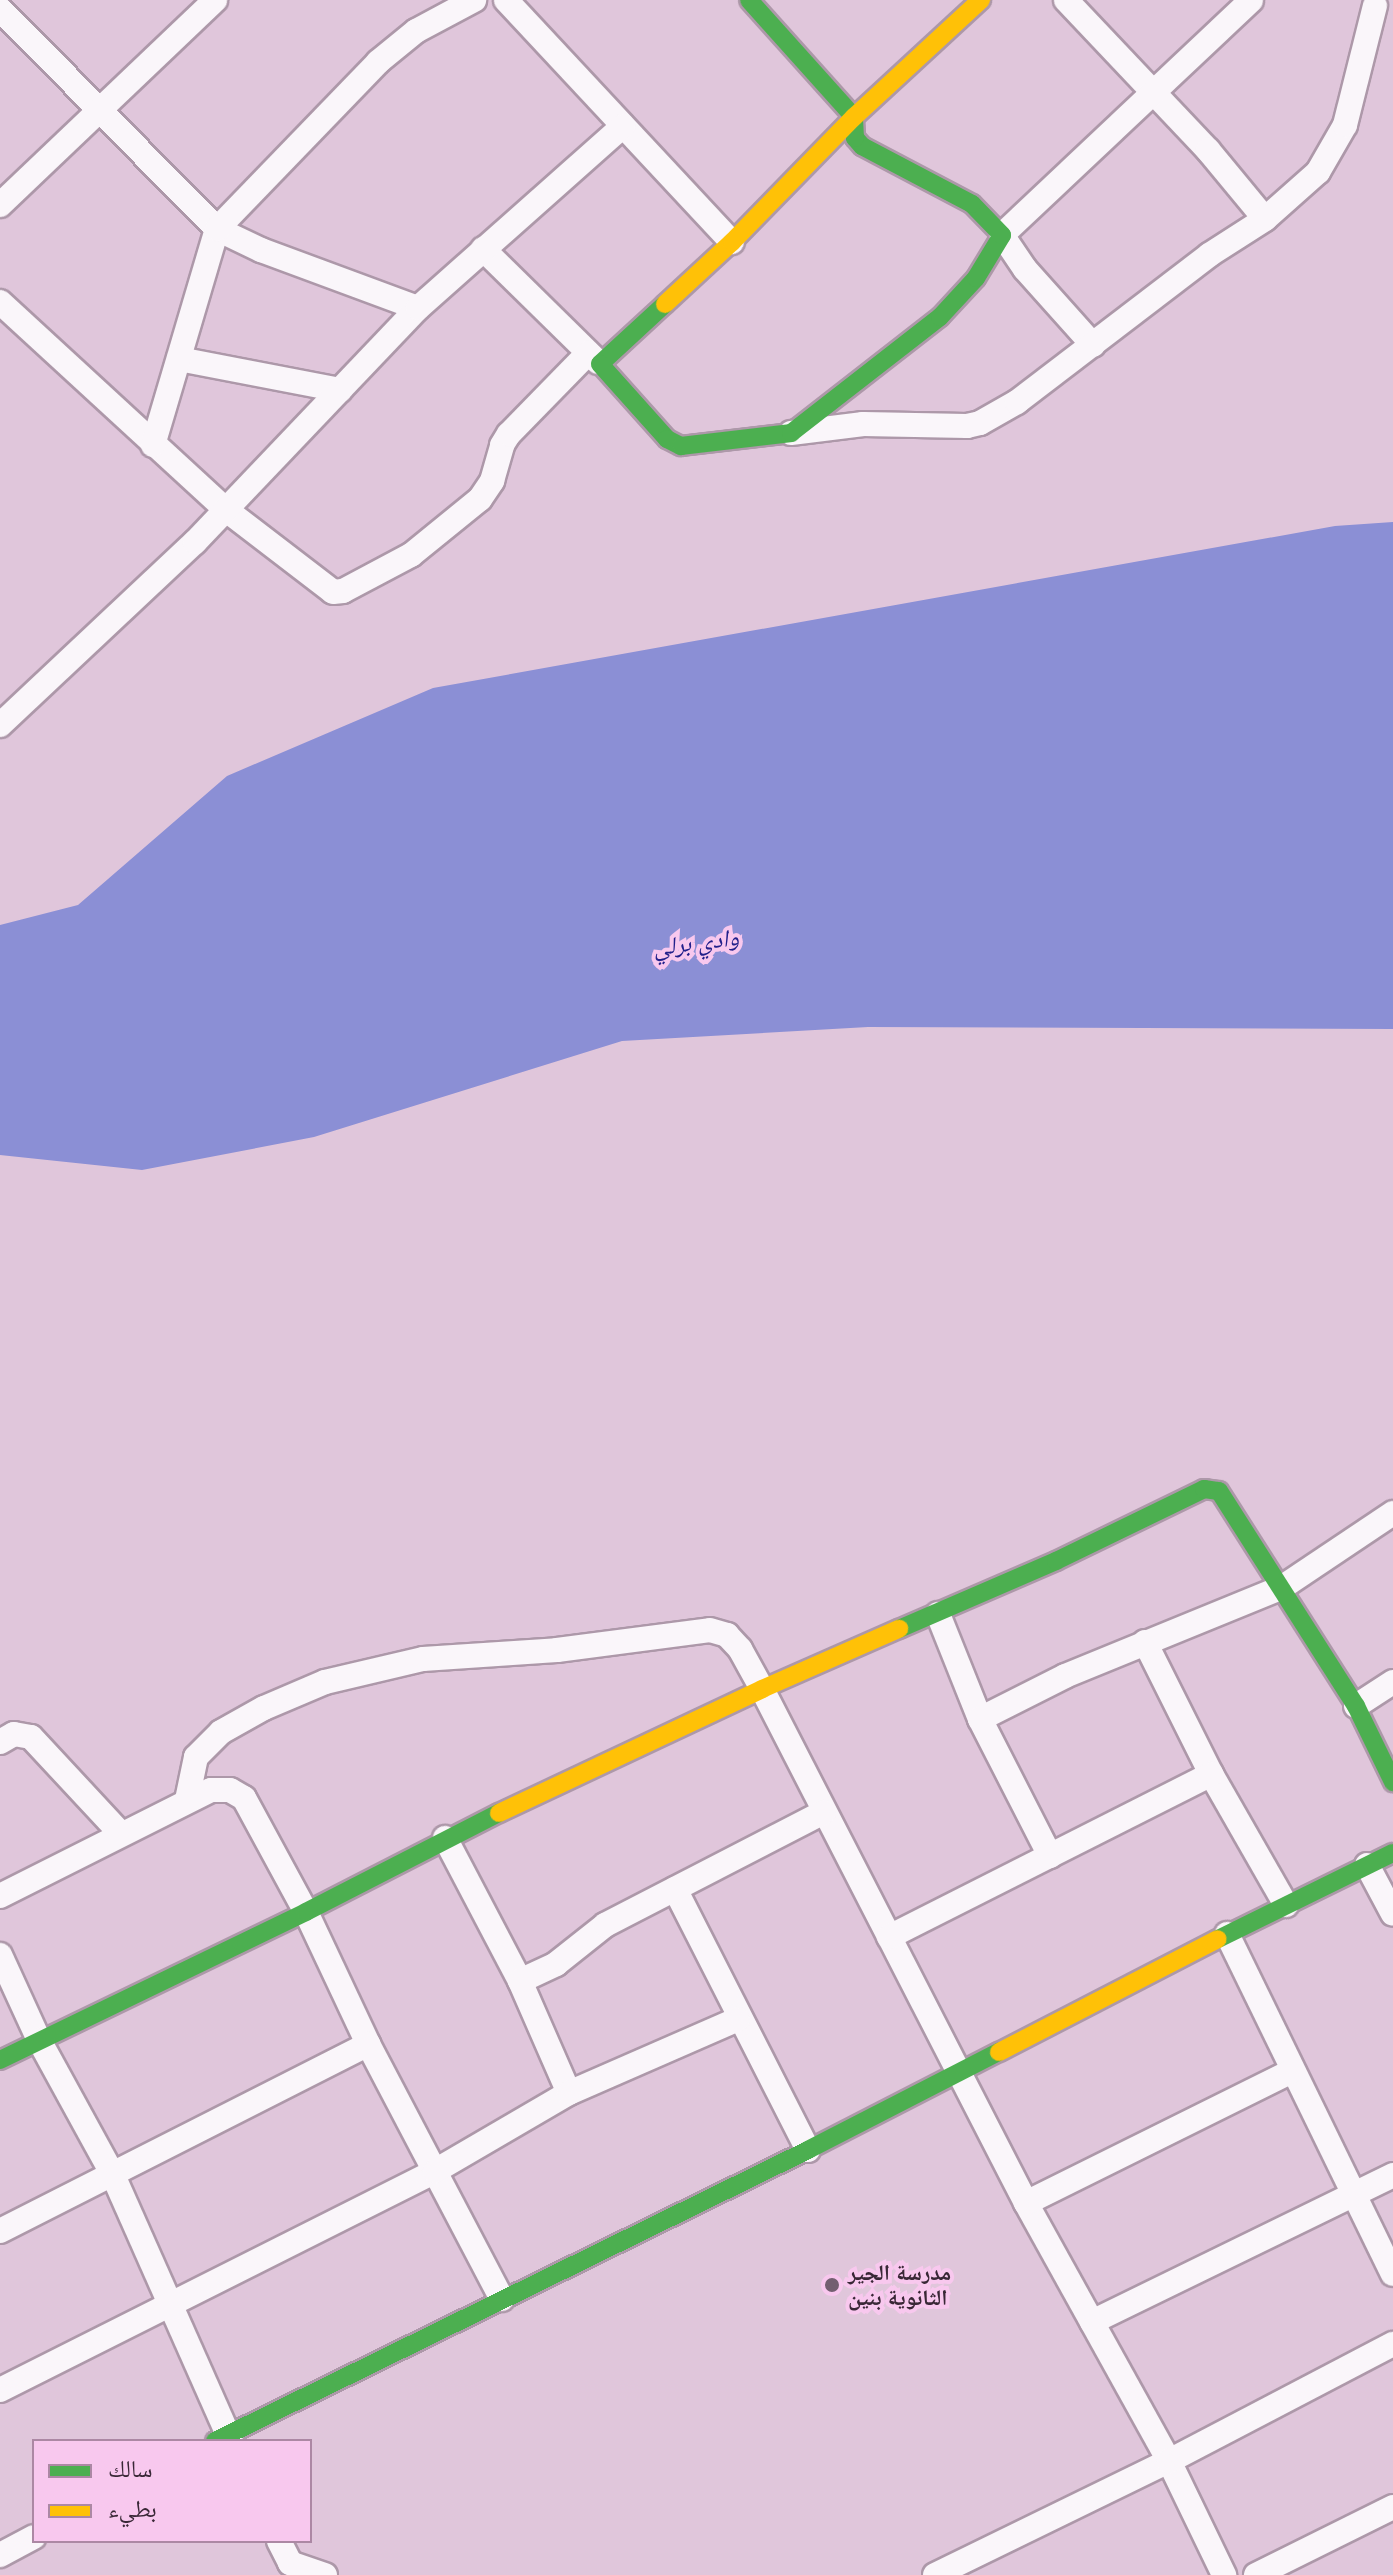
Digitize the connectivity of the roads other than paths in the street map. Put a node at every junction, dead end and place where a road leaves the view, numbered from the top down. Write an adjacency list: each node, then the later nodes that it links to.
1 (215, 0): 11 (street)
2 (474, 0): 16 (street)
3 (506, 0): 13 (street)
4 (749, 0): 12 (street)
5 (981, 0): 12 (street)
6 (1066, 0): 10 (street)
7 (1251, 0): 10 (street)
8 (1380, 8): 15 (street)
9 (0, 9): 11 (street)
10 (1152, 93): 15 (street); 17 (street)
11 (100, 111): 14 (street); 16 (street)
12 (854, 117): 17 (street); 18 (street)
13 (623, 126): 18 (street); 19 (street)
14 (0, 205)
15 (1265, 219): 22 (street)
16 (217, 229): 21 (street); 23 (street)
17 (1002, 235): 22 (street); 26 (street)
18 (732, 242): 24 (street)
19 (483, 249): 21 (street); 24 (street)
20 (0, 302): 27 (street)
21 (418, 308): 25 (street)
22 (1093, 345): 26 (street)
23 (179, 359): 25 (street); 27 (street)
24 (594, 359): 26 (street); 28 (street)
25 (340, 390): 28 (street)
26 (791, 433)
27 (153, 445): 28 (street)
28 (225, 509): 29 (street)
29 (0, 725)
30 (1393, 1513): 31 (street)
31 (1281, 1588): 32 (street); 33 (street); 36 (street)
32 (938, 1614): 35 (street); 37 (street)
33 (1145, 1642): 37 (street); 39 (street)
34 (1393, 1682): 36 (street)
35 (762, 1689): 41 (street); 42 (street); 44 (street)
36 (1356, 1706): 40 (street)
37 (980, 1719): 46 (street)
38 (0, 1742): 43 (street)
39 (1211, 1774): 46 (street); 50 (street)
40 (1393, 1782)
41 (187, 1800): 43 (street); 51 (street)
42 (824, 1812): 48 (street); 54 (street)
43 (121, 1834): 49 (street)
44 (445, 1838): 51 (street); 56 (street)
45 (1393, 1853): 47 (street)
46 (1050, 1856): 54 (street)
47 (1367, 1865): 50 (street); 52 (street)
48 (675, 1889): 56 (street); 57 (street)
49 (0, 1896)
50 (1286, 1905): 53 (street)
51 (306, 1912): 58 (street); 59 (street)
52 (1393, 1914)
53 (1227, 1934): 61 (street); 62 (street)
54 (889, 1937): 62 (street)
55 (0, 1955): 58 (street)
56 (520, 1981): 63 (street)
57 (738, 2019): 63 (street); 64 (street)
58 (39, 2040): 60 (street); 66 (street)
59 (368, 2044): 65 (street); 66 (street)
60 (0, 2060)
61 (1292, 2071): 68 (street); 69 (street)
62 (960, 2073): 64 (street); 69 (street)
63 (569, 2093): 65 (street)
64 (808, 2150): 72 (street)
65 (435, 2171): 72 (street); 73 (street)
66 (113, 2175): 70 (street); 73 (street)
67 (1393, 2175): 68 (street)
68 (1356, 2194): 71 (street); 74 (street)
69 (1026, 2203): 74 (street)
70 (0, 2231)
71 (1393, 2274)
72 (502, 2299): 77 (street)
73 (171, 2302): 76 (street); 77 (street)
74 (1092, 2322): 78 (street)
75 (1393, 2344): 78 (street)
76 (0, 2390)
77 (225, 2439)
78 (1169, 2461): 85 (street); 86 (street)
79 (1393, 2507): 87 (street)
80 (32, 2538): 82 (street)
81 (279, 2543): 83 (street)
82 (0, 2555)
83 (279, 2569): 84 (street)
84 (325, 2575)
85 (935, 2575)
86 (1224, 2575)
87 (1256, 2575)

